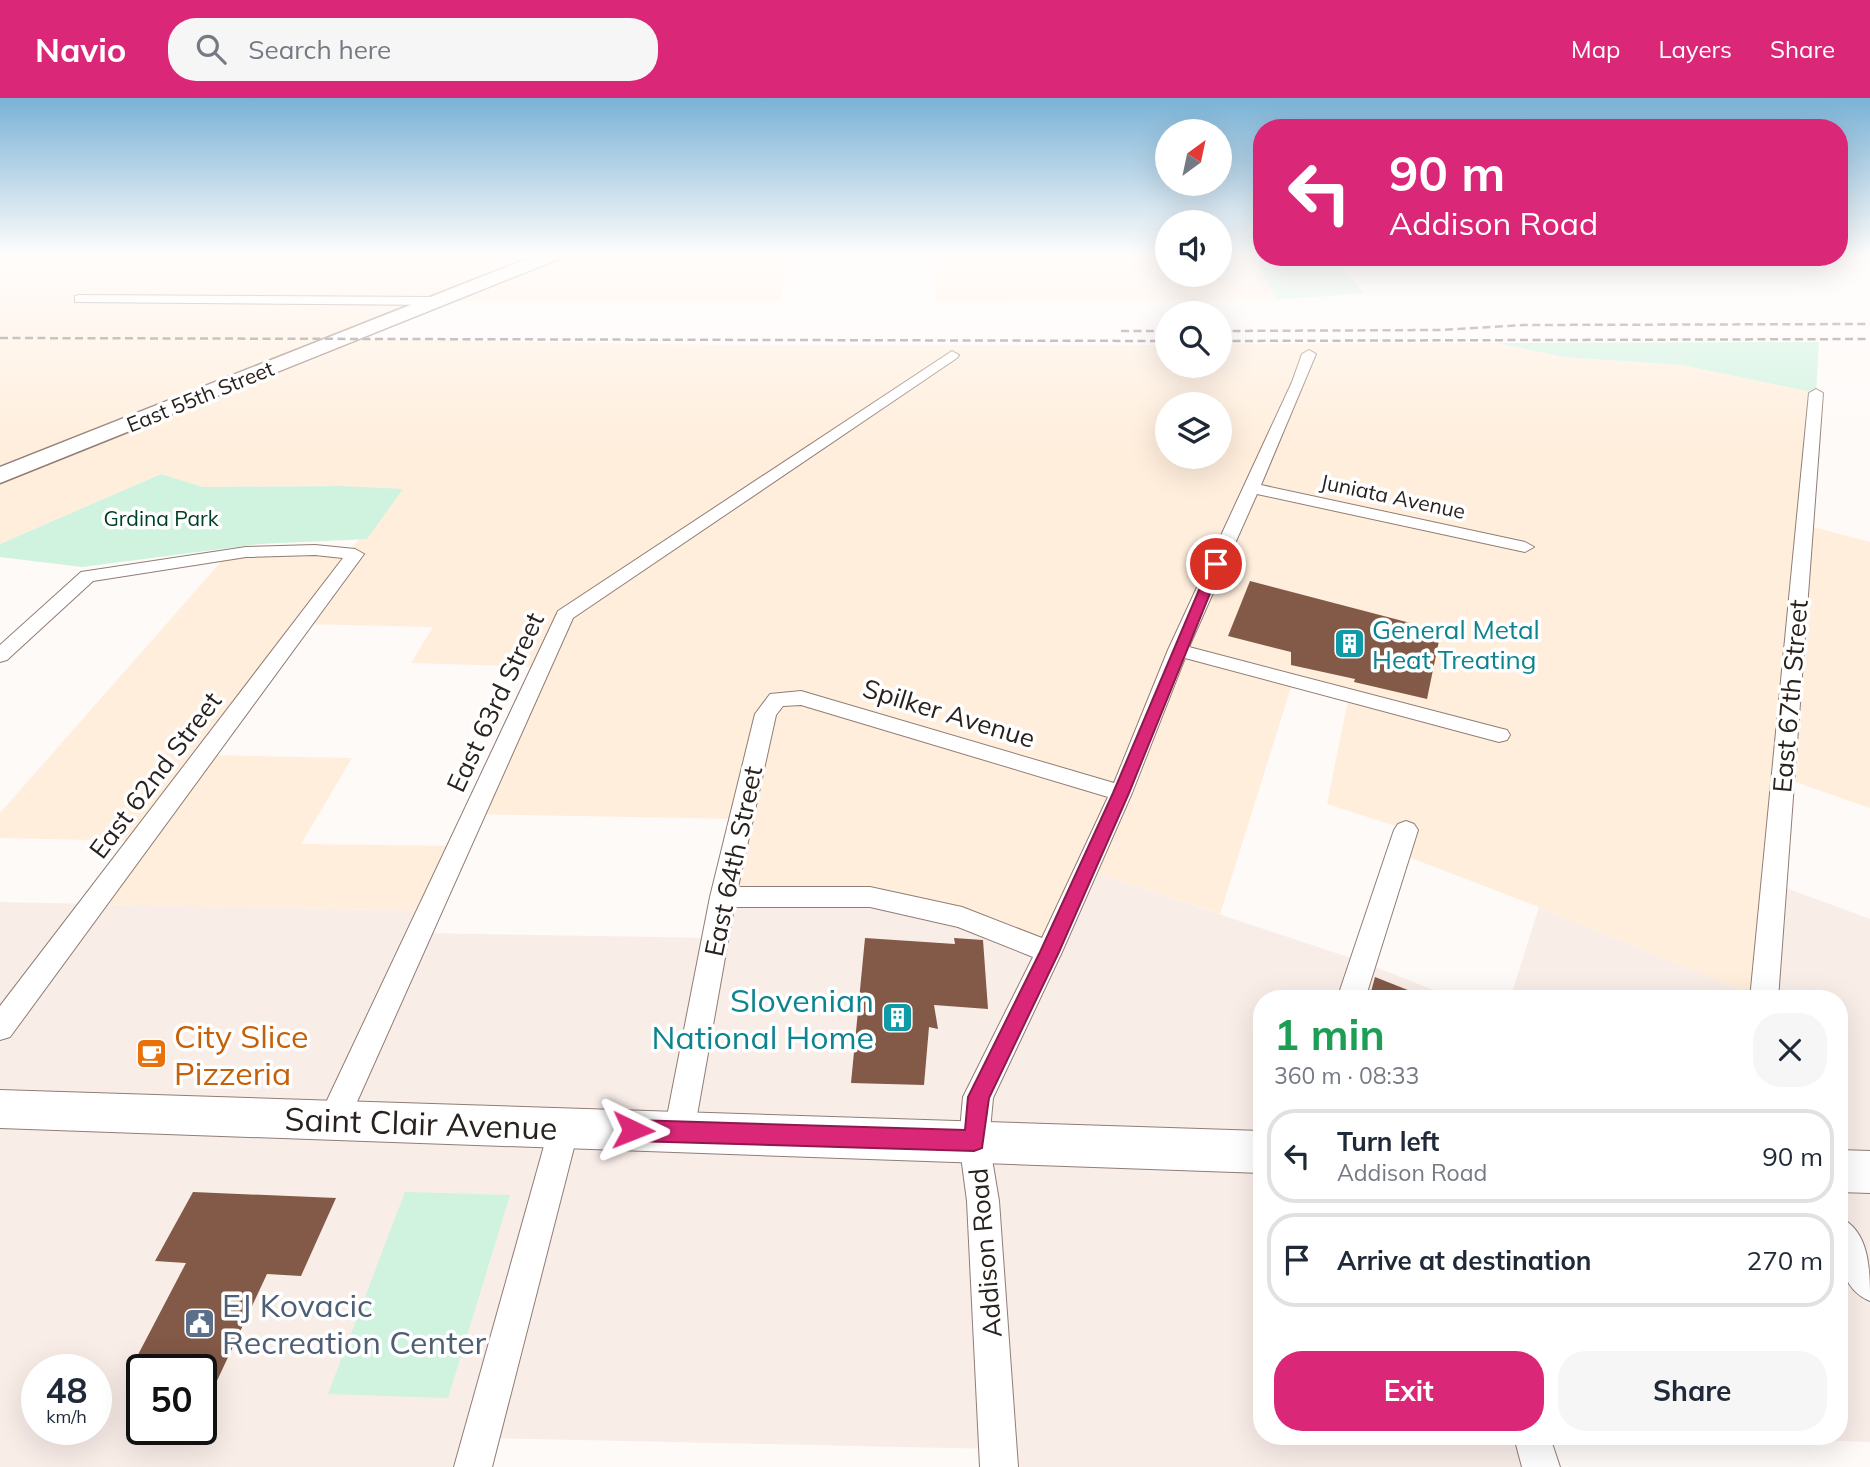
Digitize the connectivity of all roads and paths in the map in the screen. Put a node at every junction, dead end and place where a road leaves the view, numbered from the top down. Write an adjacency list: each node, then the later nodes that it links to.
1 (396, 318): 5 (main road, East 55th Street)
2 (1309, 354): 6 (street, Addison Road)
3 (952, 355): 20 (street, East 63rd Street)
4 (1816, 393): 17 (street, East 67th Street)
5 (0, 476)
6 (1252, 488): 7 (street, Juniata Avenue); 8 (street, Addison Road)
7 (1525, 547)
8 (1178, 650): 11 (street); 12 (street, Addison Road)
9 (0, 656): 18 (street, East 62nd Street)
10 (766, 714): 12 (street, Spilker Avenue); 14 (street, East 64th Street)
11 (1499, 735)
12 (1121, 793): 15 (street, Addison Road)
13 (1406, 830): 16 (street)
14 (723, 897): 15 (street); 22 (street, East 64th Street)
15 (1049, 952): 23 (street, Addison Road)
16 (1354, 990)
17 (1765, 990)
18 (0, 1028)
19 (0, 1109): 20 (main road, Saint Clair Avenue)
20 (333, 1121): 21 (main road, Saint Clair Avenue)
21 (564, 1128): 22 (main road, Saint Clair Avenue); 30 (street)
22 (679, 1132): 23 (main road, Saint Clair Avenue)
23 (974, 1141): 24 (main road, Saint Clair Avenue); 31 (street, Addison Road)
24 (1253, 1152)
25 (1848, 1171): 26 (main road)
26 (1870, 1172)
27 (1848, 1248): 28 (street)
28 (1870, 1284)
29 (1534, 1445): 32 (street)
30 (473, 1467)
31 (999, 1467)
32 (1541, 1467)

